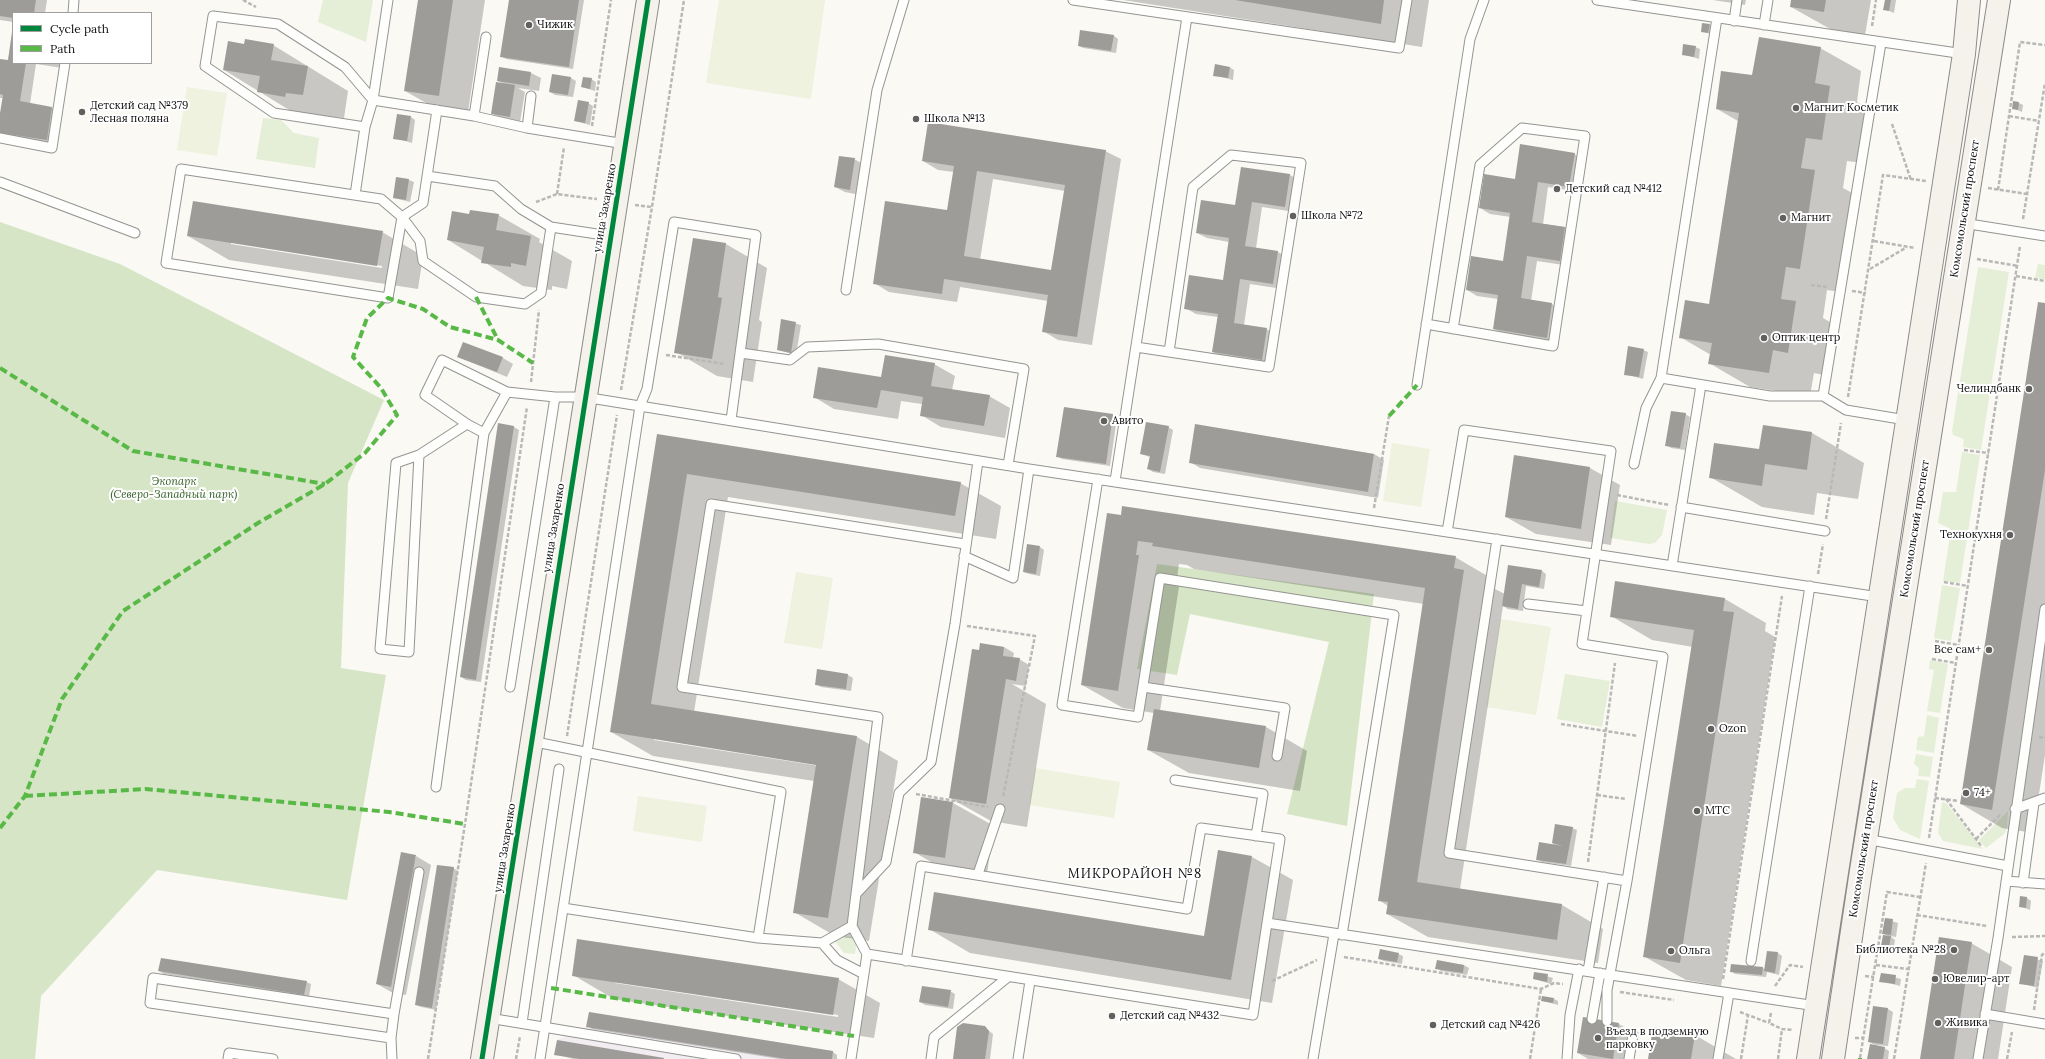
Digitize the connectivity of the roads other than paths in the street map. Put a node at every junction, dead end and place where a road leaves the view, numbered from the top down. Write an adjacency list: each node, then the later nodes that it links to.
1 (74, 0): 13 (lane)
2 (388, 0): 23 (lane)
3 (648, 0): 29 (main road, улица Захаренко)
4 (904, 0): 41 (lane)
5 (1073, 0): 14 (lane)
6 (1407, 0): 14 (lane)
7 (1484, 0): 42 (lane)
8 (1597, 0): 15 (lane)
9 (1737, 0): 16 (lane)
10 (1768, 0): 17 (lane)
11 (1969, 0): 20 (main road)
12 (1999, 0): 35 (main road, Комсомольский проспект)
13 (72, 12)
14 (1187, 17): 45 (lane)
15 (1717, 18): 16 (lane); 48 (lane)
16 (1734, 20): 17 (lane)
17 (1764, 25): 19 (lane)
18 (486, 37): 25 (lane)
19 (1881, 43): 20 (lane); 52 (lane)
20 (1964, 54): 34 (main road)
21 (65, 64): 28 (lane)
22 (531, 96): 27 (lane)
23 (373, 100): 24 (lane); 26 (lane); 26 (lane)
24 (437, 110): 25 (lane); 30 (lane)
25 (474, 116): 27 (lane)
26 (365, 127): 32 (lane)
27 (527, 128): 29 (lane)
28 (0, 138)
29 (626, 144): 38 (main road, улица Захаренко)
30 (427, 176): 33 (lane); 36 (lane)
31 (0, 182): 37 (lane)
32 (355, 195): 33 (lane); 33 (lane)
33 (402, 217): 36 (lane)
34 (1938, 218): 35 (main road); 40 (main road)
35 (1963, 223): 39 (lane); 44 (main road, Комсомольский проспект)
36 (551, 227): 38 (lane)
37 (135, 233)
38 (610, 236): 54 (main road, улица Захаренко)
39 (2045, 236)
40 (1927, 288): 44 (main road); 57 (main road)
41 (846, 290)
42 (1426, 324): 43 (lane); 49 (lane)
43 (1453, 329): 43 (lane)
44 (1946, 334): 94 (main road, Комсомольский проспект)
45 (1136, 347): 46 (lane); 66 (lane)
46 (1169, 352): 46 (lane)
47 (741, 353): 55 (lane); 56 (lane); 63 (lane)
48 (1661, 378): 50 (lane); 62 (lane)
49 (1417, 385)
50 (1701, 385): 52 (lane); 67 (lane)
51 (507, 392): 53 (lane); 58 (lane); 59 (lane)
52 (1823, 396): 57 (lane)
53 (555, 397): 54 (lane); 81 (lane)
54 (584, 397): 55 (lane); 83 (main road, улица Захаренко)
55 (640, 406): 56 (lane); 84 (lane)
56 (731, 420): 61 (lane)
57 (1906, 420): 76 (main road)
58 (467, 424): 59 (lane); 60 (lane)
59 (484, 433): 88 (lane)
60 (419, 455): 60 (lane)
61 (978, 461): 63 (lane); 71 (lane)
62 (1634, 464)
63 (1008, 465): 64 (lane)
64 (1029, 469): 65 (lane); 73 (lane)
65 (1098, 479): 66 (lane); 80 (lane)
66 (1115, 481): 69 (lane)
67 (1681, 507): 68 (lane); 74 (lane)
68 (1825, 531)
69 (1447, 532): 70 (lane); 72 (lane)
70 (1497, 539): 72 (lane); 98 (lane)
71 (965, 544): 73 (lane); 104 (lane)
72 (1596, 554): 74 (lane); 79 (lane)
73 (964, 556): 104 (lane)
74 (1672, 566): 75 (lane)
75 (1813, 586): 76 (lane); 113 (lane)
76 (1878, 597): 82 (main road)
77 (1528, 604): 79 (lane)
78 (2045, 609): 92 (lane)
79 (1587, 611): 100 (lane)
80 (1143, 686): 85 (lane); 108 (lane)
81 (510, 687)
82 (1862, 705): 99 (main road); 121 (main road)
83 (531, 741): 84 (lane); 125 (main road, улица Захаренко)
84 (588, 752): 105 (lane); 109 (lane)
85 (1277, 756)
86 (559, 769): 128 (lane)
87 (1175, 780): 93 (lane)
88 (436, 787)
89 (2045, 798): 90 (lane)
90 (2034, 803): 92 (lane); 102 (lane)
91 (1000, 809): 97 (lane)
92 (2015, 809): 95 (lane)
93 (1256, 836): 97 (lane); 106 (lane)
94 (1866, 839): 95 (lane); 99 (main road, Комсомольский проспект)
95 (2008, 866): 101 (lane)
96 (419, 872): 123 (lane)
97 (978, 874): 112 (lane)
98 (1604, 877): 100 (lane); 114 (lane)
99 (1860, 877): 122 (main road, Комсомольский проспект)
100 (1627, 881): 117 (lane)
101 (2006, 881): 102 (lane); 124 (lane)
102 (2023, 883): 103 (lane)
103 (2045, 884)
104 (856, 894): 107 (lane)
105 (563, 908): 109 (lane); 130 (lane)
106 (1267, 923): 108 (lane); 119 (lane)
107 (852, 926): 110 (lane); 111 (lane)
108 (1338, 934): 114 (lane); 142 (lane)
109 (758, 938): 110 (lane)
110 (822, 943): 116 (lane)
111 (867, 954): 112 (lane); 116 (lane)
112 (906, 961): 118 (lane)
113 (1751, 961)
114 (1584, 970): 115 (lane); 143 (lane)
115 (1600, 973): 117 (lane); 126 (lane)
116 (864, 974): 139 (lane)
117 (1610, 974): 120 (lane); 127 (lane)
118 (1008, 977): 119 (lane); 140 (lane)
119 (1030, 981): 141 (lane)
120 (1725, 993): 121 (lane); 145 (lane)
121 (1816, 1006): 122 (main road); 146 (main road)
122 (1840, 1010): 147 (main road, Комсомольский проспект)
123 (394, 1014): 132 (lane); 132 (lane)
124 (1985, 1014): 129 (lane); 148 (lane)
125 (488, 1018): 128 (lane); 136 (main road, улица Захаренко)
126 (1592, 1019)
127 (1607, 1021)
128 (522, 1023): 130 (lane)
129 (2045, 1024)
130 (546, 1027): 137 (lane); 138 (lane)
131 (1633, 1035): 144 (lane)
132 (391, 1038): 135 (lane)
133 (228, 1059): 134 (lane)
134 (273, 1059)
135 (392, 1059)
136 (482, 1059)
137 (540, 1059)
138 (736, 1059)
139 (851, 1059)
140 (931, 1059)
141 (1018, 1059)
142 (1312, 1059)
143 (1567, 1059)
144 (1630, 1059)
145 (1718, 1059)
146 (1808, 1059)
147 (1833, 1059)
148 (1978, 1059)

